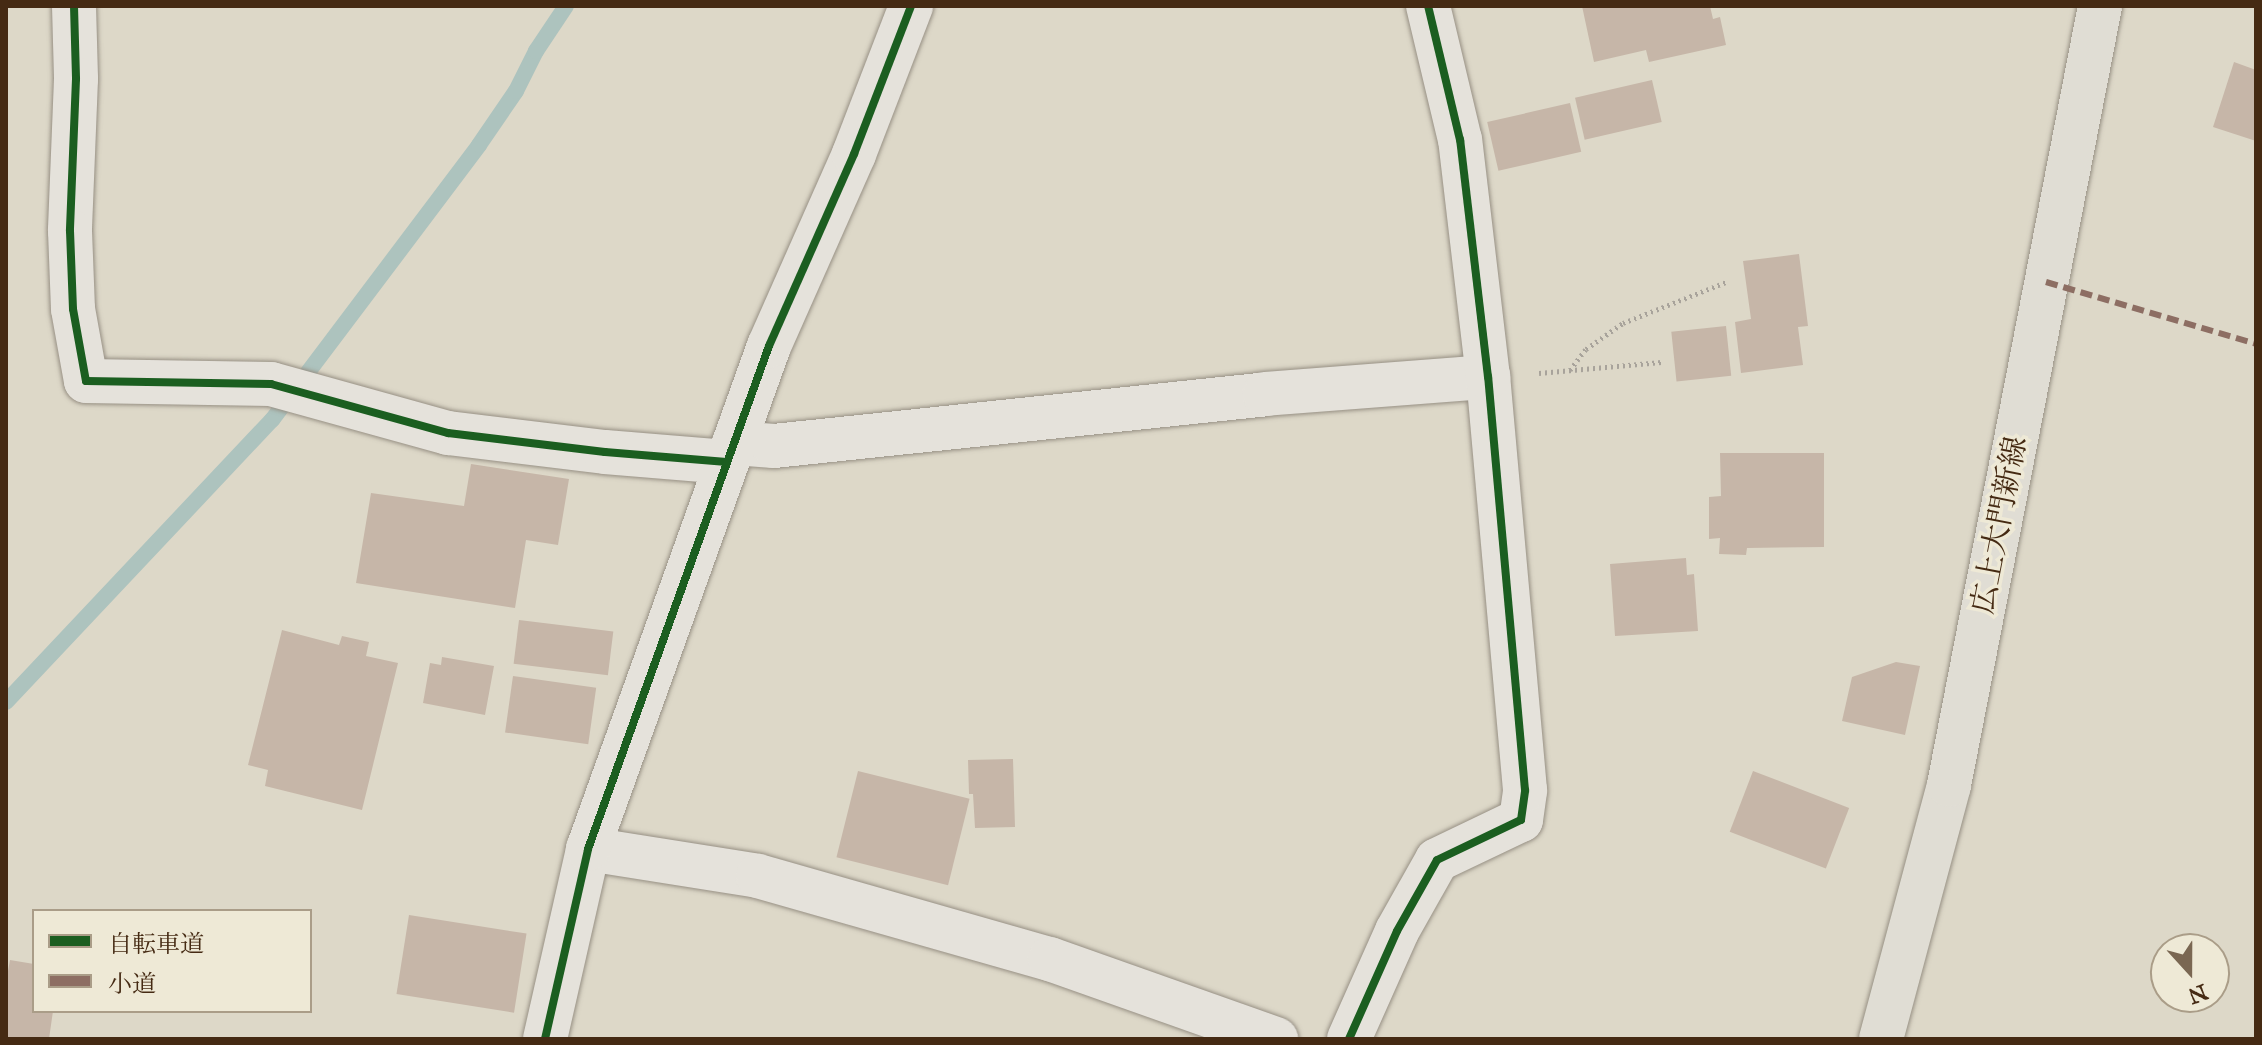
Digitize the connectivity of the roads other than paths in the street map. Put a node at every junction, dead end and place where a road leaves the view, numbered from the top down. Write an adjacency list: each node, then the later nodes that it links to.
1 (74, 6): 6 (street)
2 (911, 6): 6 (street)
3 (1428, 6): 5 (street)
4 (2100, 6): 11 (main road, 広上大門新線)
5 (1488, 377): 6 (street); 10 (street)
6 (731, 452): 7 (street)
7 (588, 849): 8 (street); 9 (street)
8 (545, 1039)
9 (1276, 1039)
10 (1349, 1039)
11 (1881, 1039)

